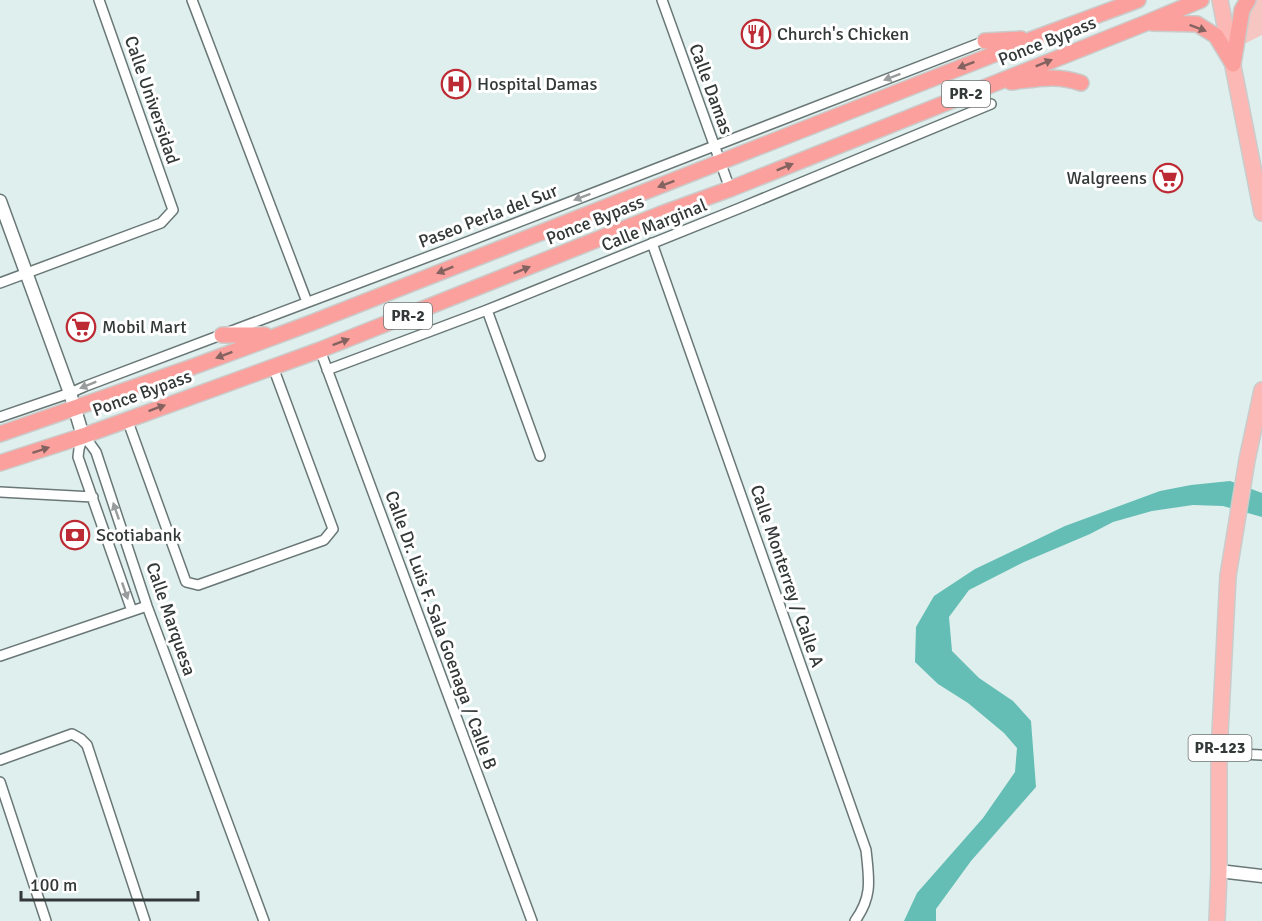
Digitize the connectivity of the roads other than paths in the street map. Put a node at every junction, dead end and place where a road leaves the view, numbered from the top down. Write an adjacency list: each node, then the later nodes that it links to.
1 (99, 0): 21 (street, Calle Universidad)
2 (192, 0): 23 (street)
3 (662, 0): 15 (street, Calle Damas)
4 (1138, 0): 9 (highway, Ponce Bypass / PR-2)
5 (1201, 0): 8 (highway, Ponce Bypass / PR-2)
6 (1220, 0): 11 (main road)
7 (1248, 0): 11 (highway)
8 (1146, 23): 11 (highway, one-way to 11); 13 (highway, Ponce Bypass / PR-2, one-way to 8)
9 (1033, 39): 10 (highway); 16 (highway, Ponce Bypass / PR-2, one-way to 16)
10 (986, 41): 15 (street, Paseo Perla del Sur, one-way to 15)
11 (1233, 64): 19 (main road)
12 (1081, 83): 13 (highway)
13 (990, 84): 17 (highway, Ponce Bypass / PR-2, one-way to 13)
14 (991, 104): 20 (street, Calle Marginal)
15 (715, 146): 16 (street, Calle Damas); 23 (street, Paseo Perla del Sur, one-way to 23)
16 (721, 163): 17 (street, Calle Damas); 26 (highway, Ponce Bypass / PR-2, one-way to 26)
17 (730, 189): 27 (highway, Ponce Bypass / PR-2, one-way to 17)
18 (0, 201): 21 (street)
19 (1262, 213)
20 (652, 243): 24 (street, Calle Marginal); 56 (street, Calle Monterrey / Calle A)
21 (27, 273): 22 (street); 31 (street)
22 (0, 284)
23 (307, 302): 25 (street, Paseo Perla del Sur)
24 (487, 310): 29 (street, Calle Marginal); 37 (street)
25 (222, 335): 26 (highway); 31 (street, Paseo Perla del Sur, one-way to 31)
26 (277, 335): 32 (highway, Ponce Bypass / PR-2, one-way to 32)
27 (320, 350): 28 (highway, Ponce Bypass / PR-2); 29 (street, Calle Dr. Luis F. Sala Goenaga / Calle B)
28 (273, 366): 34 (highway, Ponce Bypass / PR-2, one-way to 28); 34 (street)
29 (327, 370): 55 (street, Calle Dr. Luis F. Sala Goenaga / Calle B)
30 (1262, 390): 46 (main road, PR-123)
31 (69, 393): 32 (street); 33 (street, Paseo Perla del Sur)
32 (74, 409): 35 (highway, Ponce Bypass / PR-2); 36 (street)
33 (0, 417)
34 (127, 419): 36 (highway, Ponce Bypass / PR-2)
35 (0, 434)
36 (83, 436): 38 (highway, Ponce Bypass / PR-2, one-way to 36); 40 (street, Calle Marquesa); 41 (street, Calle Marquesa, one-way to 36)
37 (540, 456)
38 (0, 463)
39 (0, 492): 40 (street)
40 (93, 497): 42 (street, Calle Marquesa)
41 (129, 548): 42 (street); 43 (street, Calle Marquesa)
42 (111, 554): 44 (street, Calle Marquesa, one-way to 44)
43 (147, 606): 44 (street); 54 (street, Calle Marquesa)
44 (132, 611): 45 (street)
45 (0, 656)
46 (1220, 753): 47 (street); 50 (main road, PR-123)
47 (1262, 755)
48 (0, 760): 53 (street)
49 (0, 782): 52 (street)
50 (1219, 871): 51 (street); 57 (main road, PR-123)
51 (1262, 876)
52 (46, 921)
53 (145, 921)
54 (264, 921)
55 (532, 921)
56 (855, 921)
57 (1217, 921)

